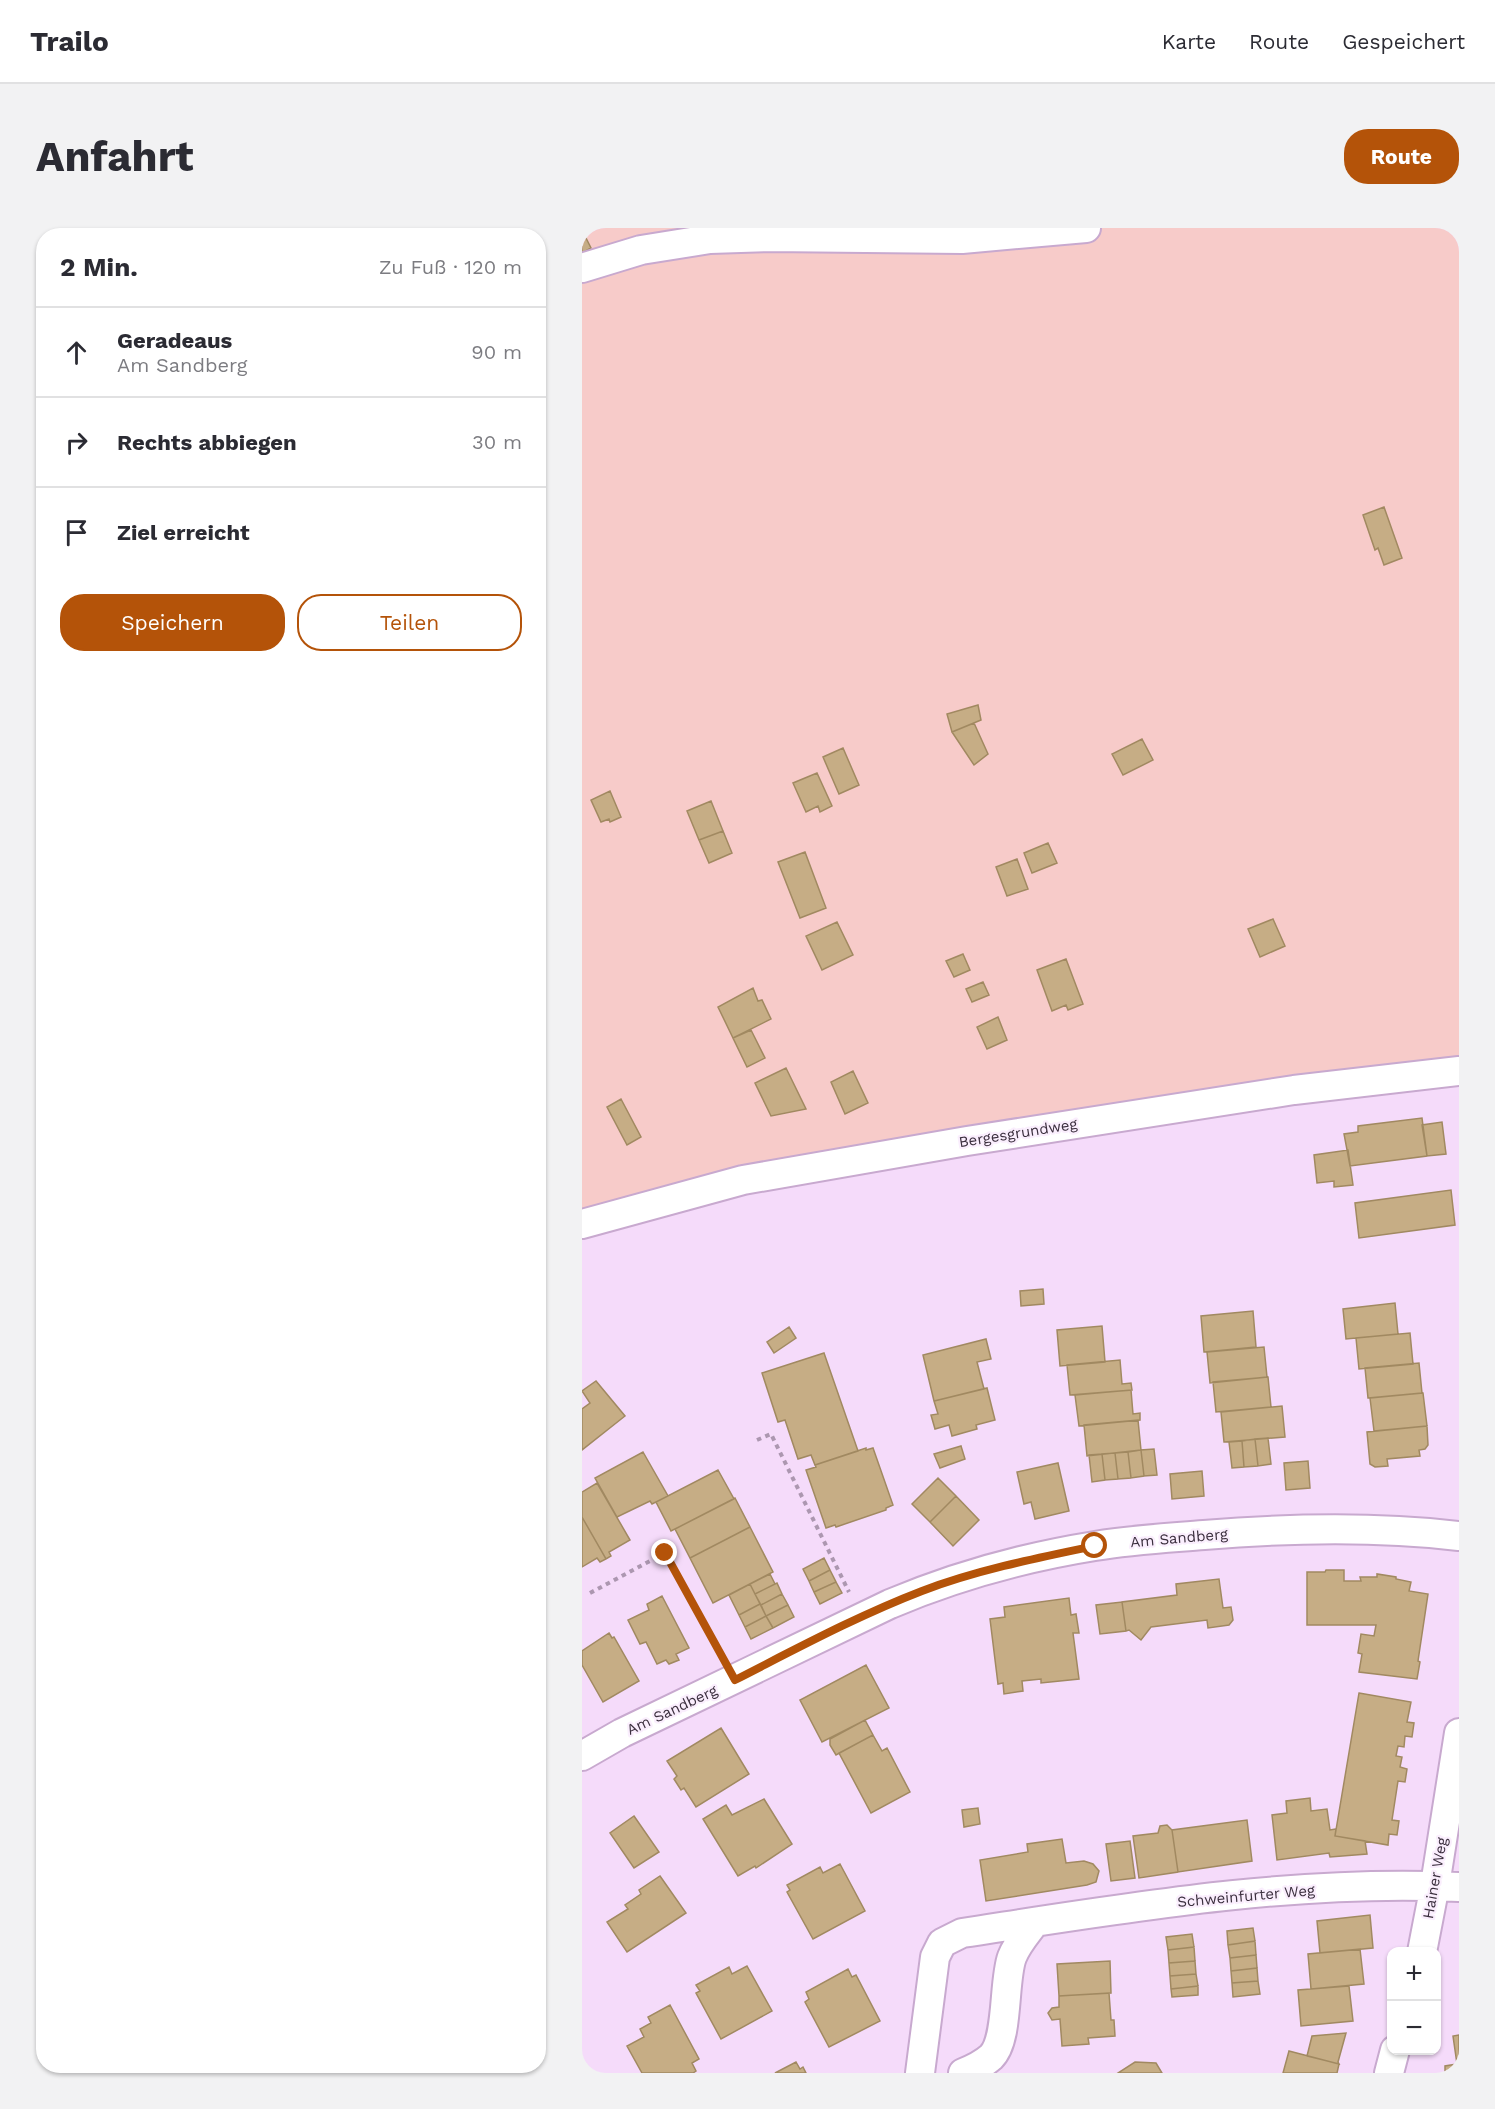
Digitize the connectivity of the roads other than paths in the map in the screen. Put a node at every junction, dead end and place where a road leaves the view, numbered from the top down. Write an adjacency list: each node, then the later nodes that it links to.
1 (1086, 228): 2 (street)
2 (582, 268)
3 (1459, 1071): 4 (street, Bergesgrundweg)
4 (582, 1224)
5 (1459, 1536): 7 (street, Am Sandberg)
6 (1459, 1734): 8 (street, Hainer Weg)
7 (582, 1756)
8 (1447, 1886): 9 (street, Schweinfurter Weg); 10 (street, Hainer Weg)
9 (1035, 1922): 12 (street, Schweinfurter Weg); 13 (street)
10 (1424, 1947)
11 (1394, 2055): 14 (street)
12 (920, 2073)
13 (963, 2073)
14 (1389, 2073)

